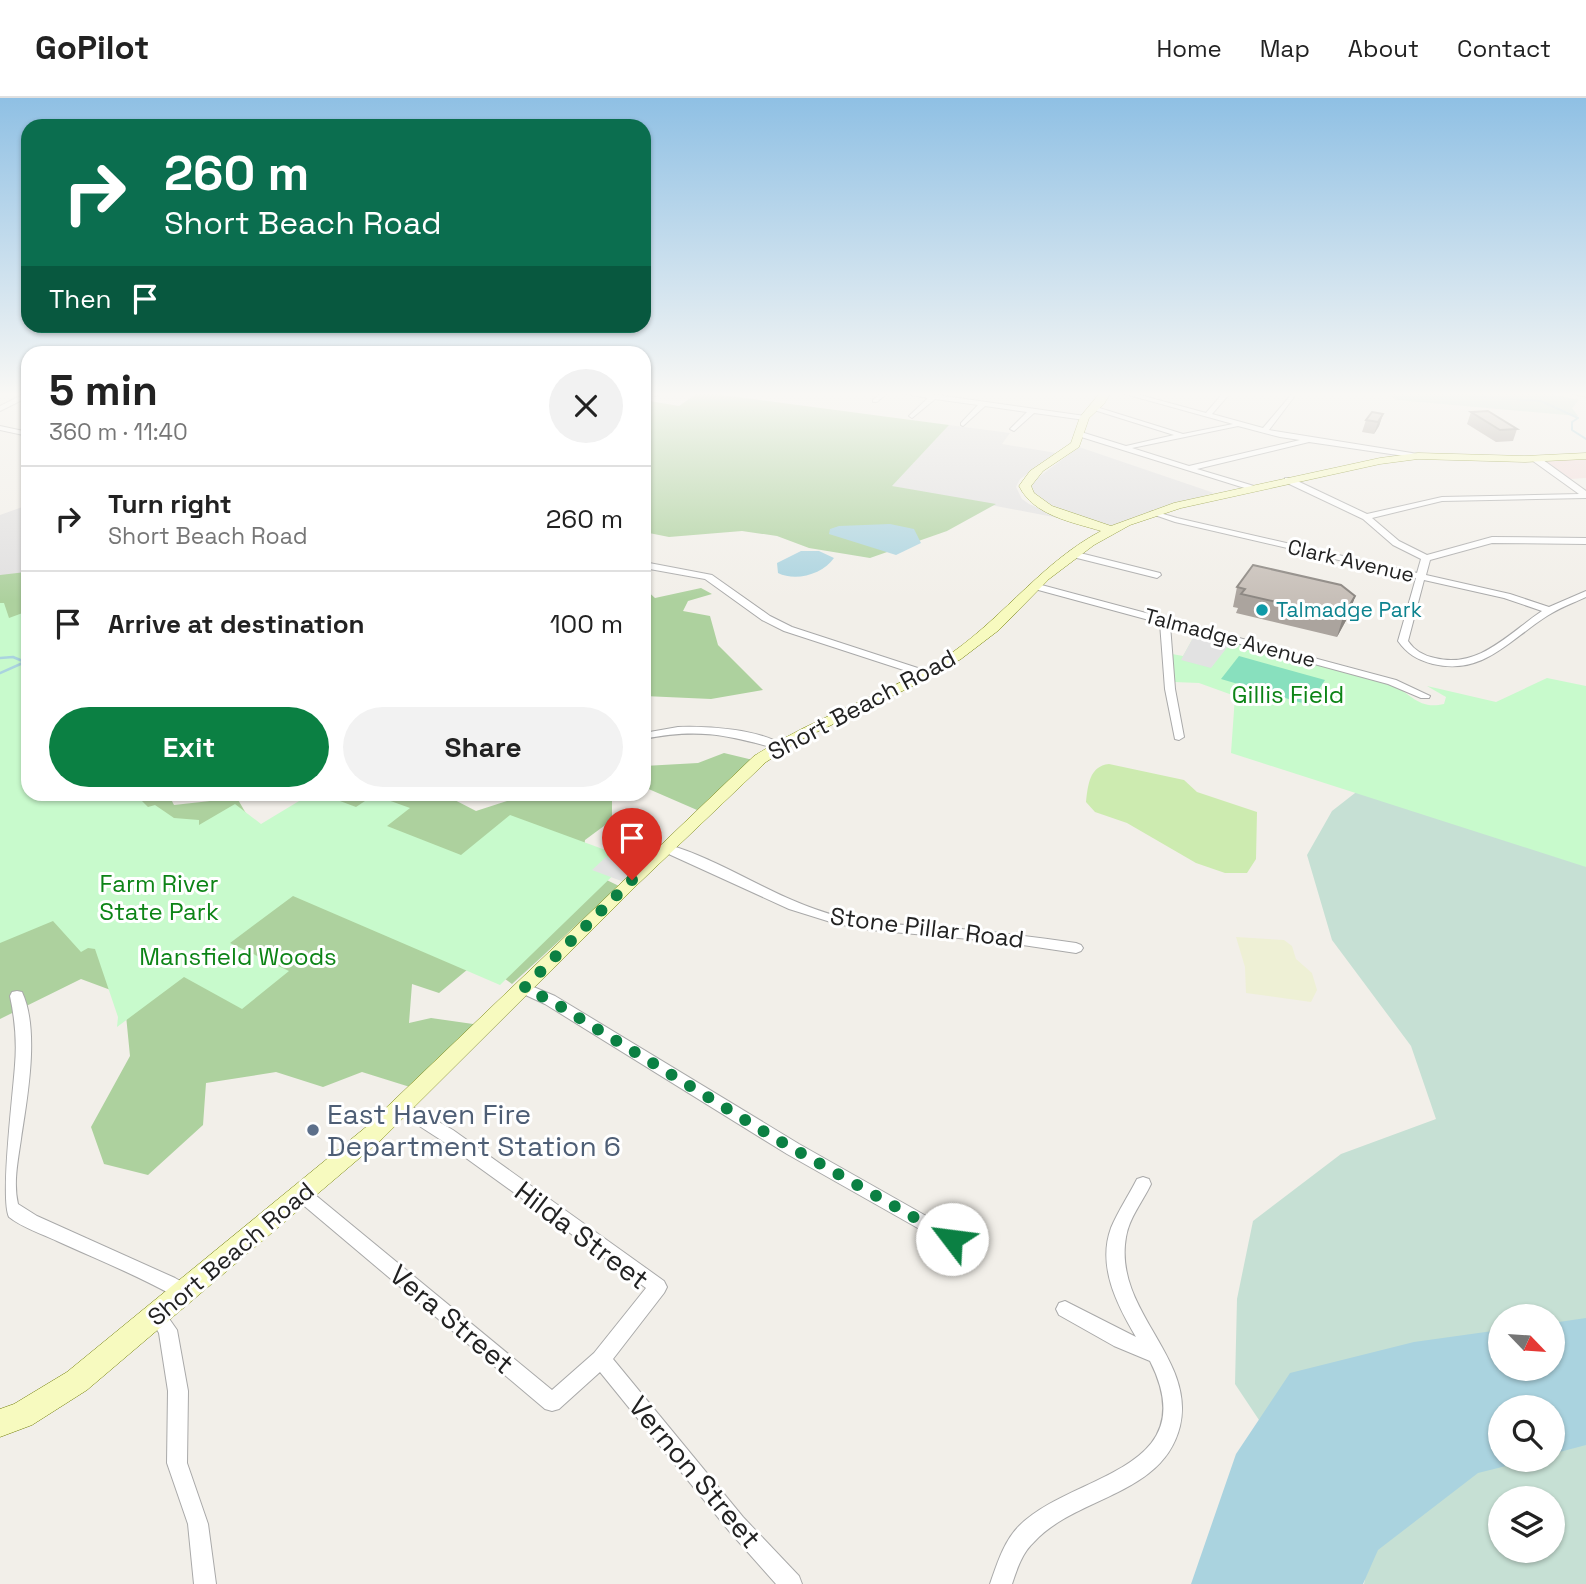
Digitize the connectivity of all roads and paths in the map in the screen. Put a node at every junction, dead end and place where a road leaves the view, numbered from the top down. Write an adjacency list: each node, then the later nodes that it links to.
1 (1053, 461): 12 (main road)
2 (1169, 461): 6 (street)
3 (1219, 461): 6 (street)
4 (1378, 461): 7 (main road, Short Beach Road)
5 (1538, 461): 9 (street)
6 (1190, 468): 8 (street)
7 (1288, 480): 8 (main road, Short Beach Road); 11 (street)
8 (1251, 488): 10 (main road, Short Beach Road)
9 (1586, 496): 11 (street)
10 (1153, 513): 12 (main road, Short Beach Road); 18 (street, Clark Avenue)
11 (1366, 517): 15 (street)
12 (1110, 530): 14 (main road, Short Beach Road)
13 (1586, 541): 15 (street)
14 (1072, 554): 17 (street); 19 (main road, Short Beach Road)
15 (1426, 558): 18 (street)
16 (651, 566): 23 (street)
17 (1157, 575)
18 (1420, 577): 21 (street, Clark Avenue); 21 (street)
19 (1034, 586): 22 (street, Talmadge Avenue); 23 (main road, Short Beach Road)
20 (1586, 594): 21 (street)
21 (1549, 610)
22 (1165, 620): 24 (street, Talmadge Avenue); 26 (street)
23 (926, 674): 27 (main road, Short Beach Road)
24 (1425, 696)
25 (651, 735): 27 (street)
26 (1179, 737)
27 (778, 746): 28 (main road, Short Beach Road)
28 (666, 848): 29 (street, Stone Pillar Road); 30 (main road, Short Beach Road)
29 (1076, 948)
30 (524, 988): 32 (main road, Short Beach Road); 35 (street)
31 (17, 996): 36 (street)
32 (402, 1107): 34 (main road, Short Beach Road); 40 (street, Hilda Street)
33 (1143, 1184): 39 (street)
34 (302, 1194): 36 (main road, Short Beach Road); 40 (street, Vera Street)
35 (952, 1239)
36 (185, 1293): 38 (main road, Short Beach Road)
37 (1065, 1309): 39 (street)
38 (157, 1316): 41 (main road, Short Beach Road); 42 (street)
39 (1154, 1354): 44 (street)
40 (601, 1359): 43 (street, Vernon Street)
41 (0, 1423)
42 (205, 1584)
43 (791, 1584)
44 (1000, 1584)

